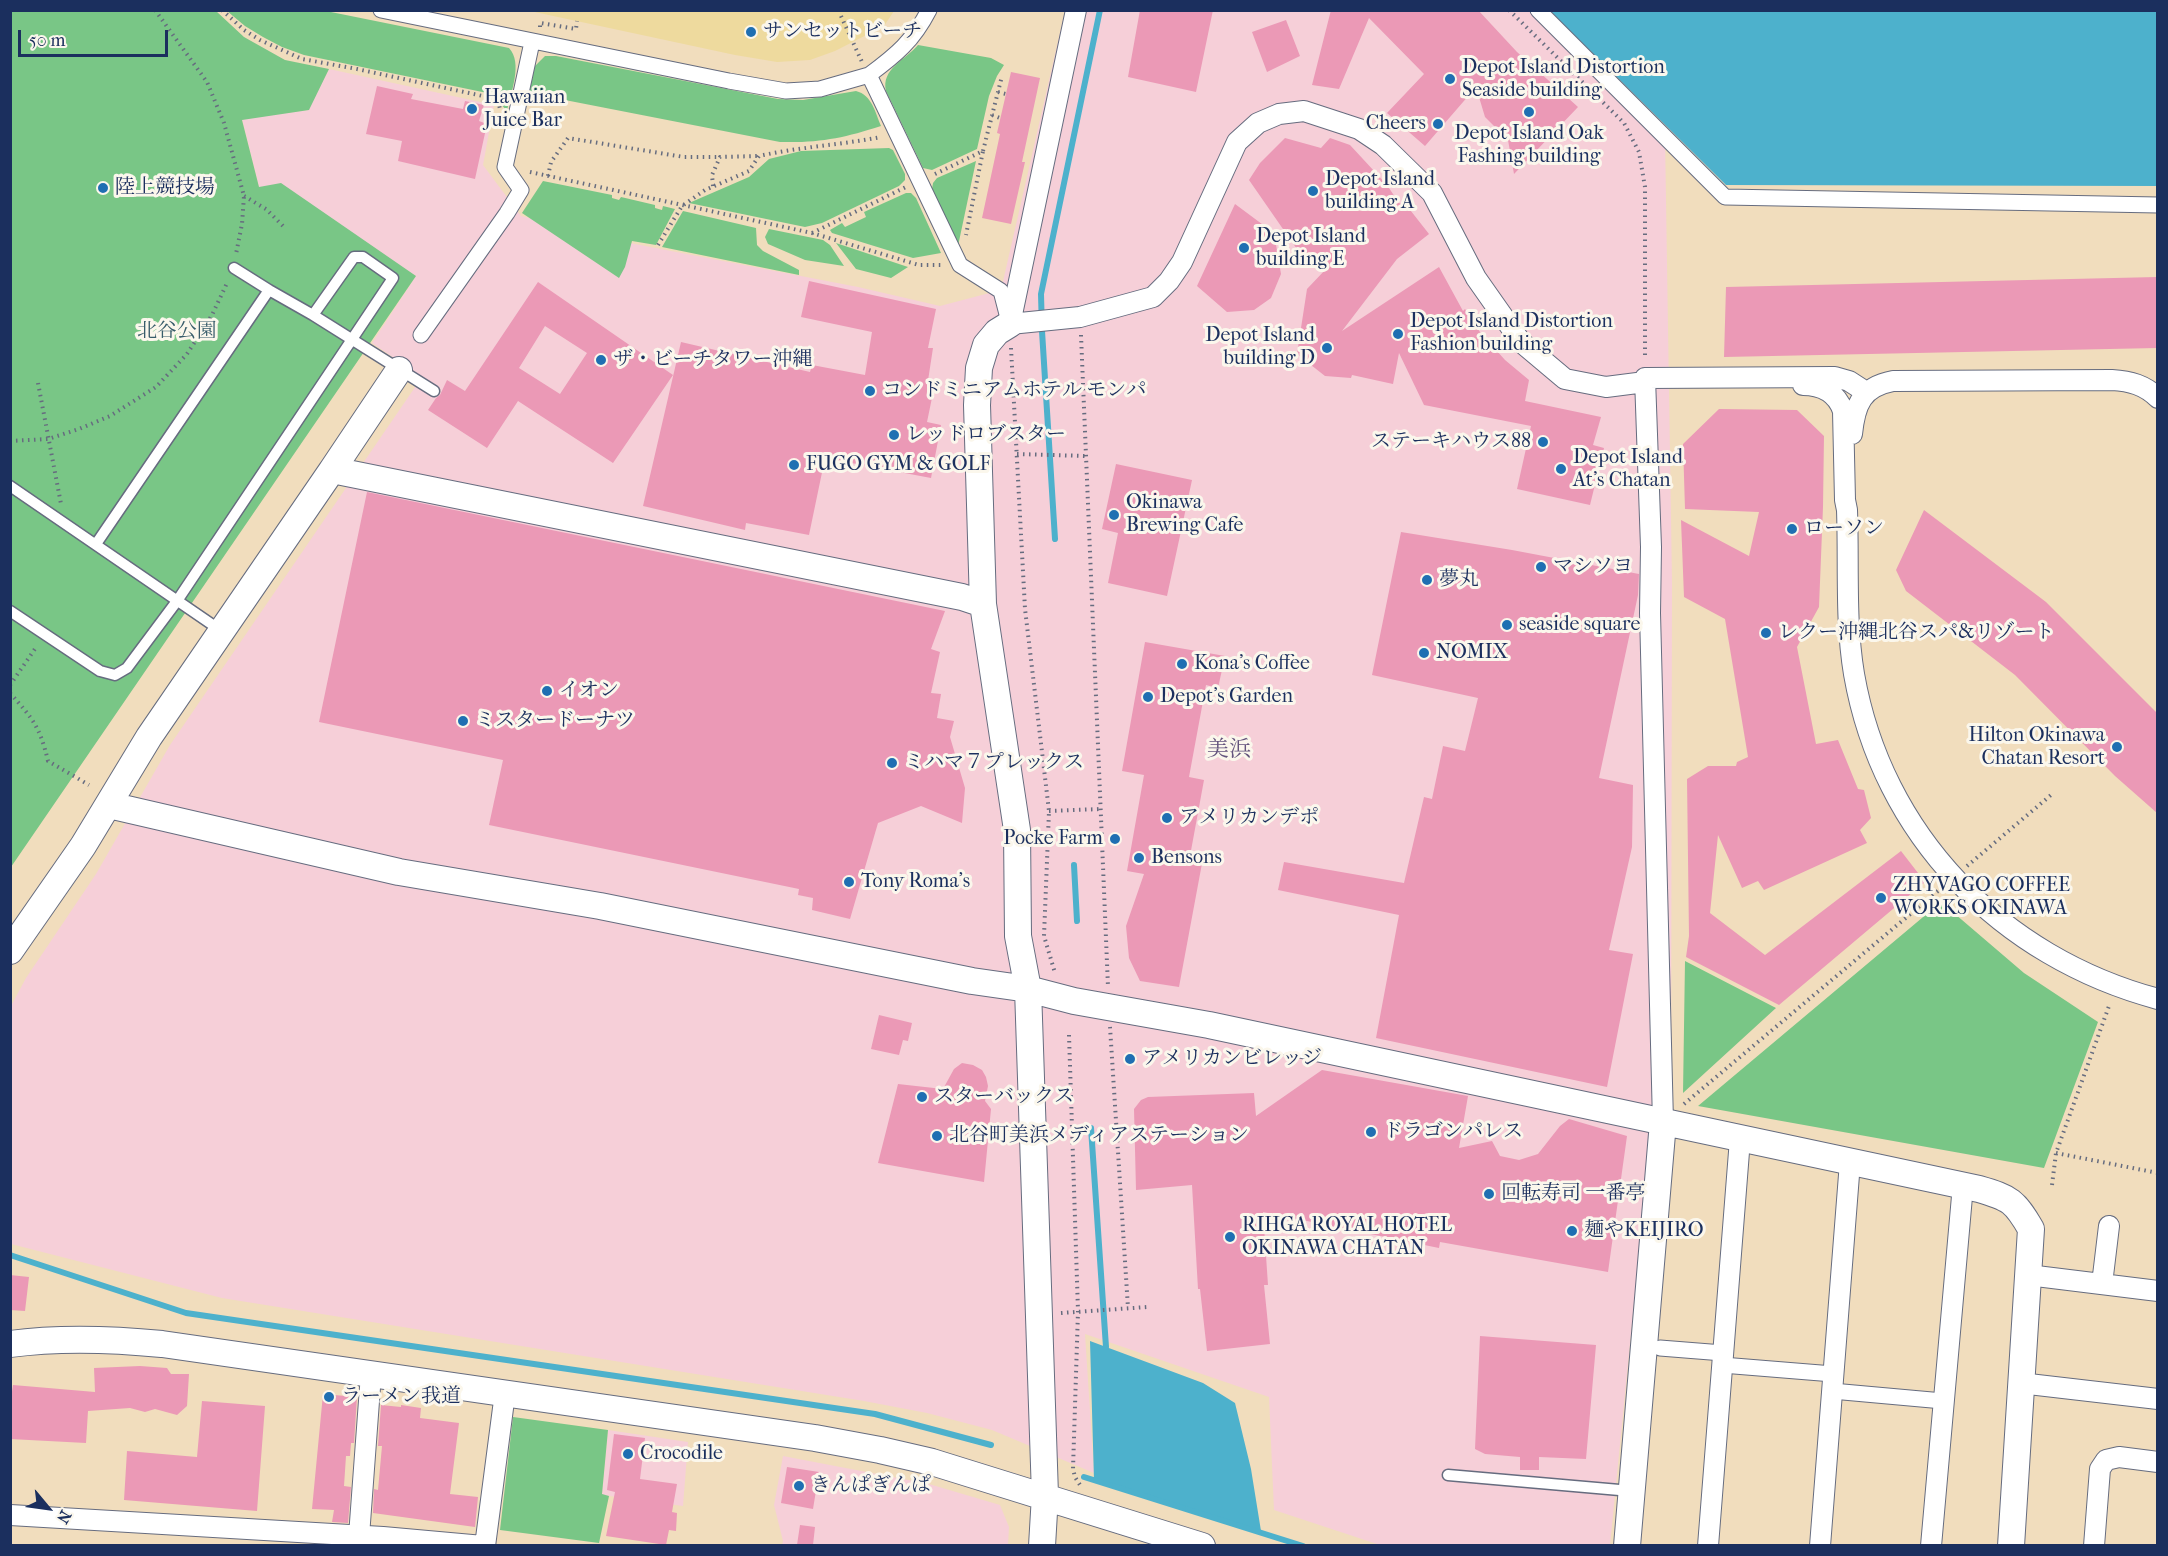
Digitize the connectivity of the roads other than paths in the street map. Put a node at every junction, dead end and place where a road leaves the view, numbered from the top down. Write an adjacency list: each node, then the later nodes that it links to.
1 (381, 10): 5 (street)
2 (929, 10): 6 (street)
3 (1076, 10): 11 (street)
4 (1538, 10): 7 (street)
5 (532, 42): 6 (street); 12 (street)
6 (869, 75): 11 (street)
7 (2157, 205)
8 (234, 268): 9 (lane)
9 (269, 290): 10 (lane); 22 (lane)
10 (313, 315): 13 (lane); 13 (lane)
11 (1010, 324): 15 (street); 24 (street)
12 (421, 335)
13 (353, 339): 14 (lane); 23 (lane)
14 (399, 370): 16 (lane); 19 (street)
15 (1645, 382): 17 (street); 21 (street); 31 (street)
16 (434, 391)
17 (1866, 392): 18 (street); 21 (street)
18 (2157, 398)
19 (332, 470): 24 (street); 26 (street)
20 (10, 486): 22 (lane)
21 (1847, 510): 30 (street)
22 (96, 544): 23 (lane)
23 (177, 601): 25 (lane); 26 (lane)
24 (983, 604): 29 (street)
25 (10, 611)
26 (223, 632): 27 (street)
27 (109, 805): 28 (street); 29 (street)
28 (10, 951)
29 (1028, 989): 31 (street); 51 (street)
30 (2157, 999)
31 (1663, 1122): 32 (street); 50 (street)
32 (1740, 1139): 33 (street); 41 (street)
33 (1850, 1162): 34 (street); 43 (street)
34 (1963, 1185): 36 (street); 47 (street)
35 (2109, 1226): 37 (street)
36 (2028, 1275): 37 (street); 44 (street)
37 (2102, 1284): 38 (street)
38 (2157, 1291)
39 (10, 1344): 42 (street)
40 (1660, 1348): 41 (street)
41 (1723, 1359): 43 (street); 58 (street)
42 (372, 1374): 45 (street); 53 (street)
43 (1833, 1383): 47 (street); 59 (street)
44 (2020, 1383): 46 (street); 61 (street)
45 (505, 1393): 51 (street); 54 (street)
46 (2157, 1399)
47 (1943, 1401): 60 (street)
48 (2157, 1462): 62 (street)
49 (1448, 1475): 50 (lane)
50 (1631, 1491): 57 (street)
51 (1045, 1496): 55 (street); 56 (street)
52 (10, 1515): 53 (street)
53 (359, 1536): 54 (street)
54 (484, 1545)
55 (1042, 1545)
56 (1202, 1545)
57 (1627, 1545)
58 (1708, 1545)
59 (1820, 1545)
60 (1930, 1545)
61 (2011, 1545)
62 (2094, 1545)

